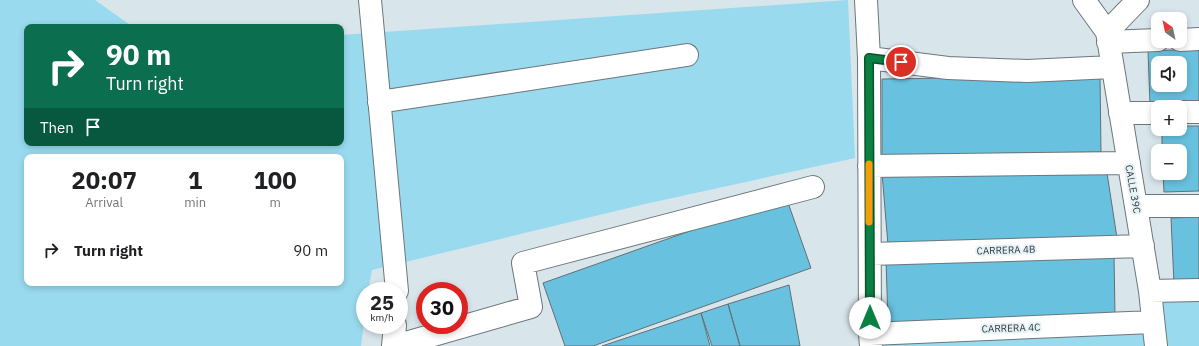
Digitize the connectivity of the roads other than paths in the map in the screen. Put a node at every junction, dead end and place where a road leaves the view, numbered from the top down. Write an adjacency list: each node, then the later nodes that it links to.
1 (370, 0): 12 (street)
2 (866, 0): 10 (street)
3 (1084, 0): 5 (street, CALLE 39C)
4 (1138, 0): 5 (street)
5 (1107, 37): 7 (street); 11 (street, CALLE 39C)
6 (1199, 39): 8 (street)
7 (1151, 40)
8 (1187, 40)
9 (687, 55): 12 (street)
10 (869, 58): 11 (street); 18 (street)
11 (1112, 67): 15 (street, CALLE 39C)
12 (379, 102): 24 (street)
13 (1187, 112): 14 (street)
14 (1199, 112)
15 (1120, 113): 16 (street); 17 (street, CALLE 39C)
16 (1151, 113)
17 (1129, 163): 18 (street); 20 (street, CALLE 39C)
18 (869, 166): 23 (street)
19 (813, 187): 30 (street)
20 (1136, 206): 21 (street); 22 (street, CALLE 39C)
21 (1199, 206)
22 (1143, 246): 23 (street, CARRERA 4B); 26 (street, CALLE 39C)
23 (870, 254): 29 (street)
24 (396, 282)
25 (1199, 290): 26 (street)
26 (1150, 291): 27 (street, CALLE 39C)
27 (1153, 322): 29 (street, CARRERA 4C); 31 (street, CALLE 39C)
28 (394, 334): 30 (street)
29 (870, 340)
30 (394, 346)
31 (1156, 346)

